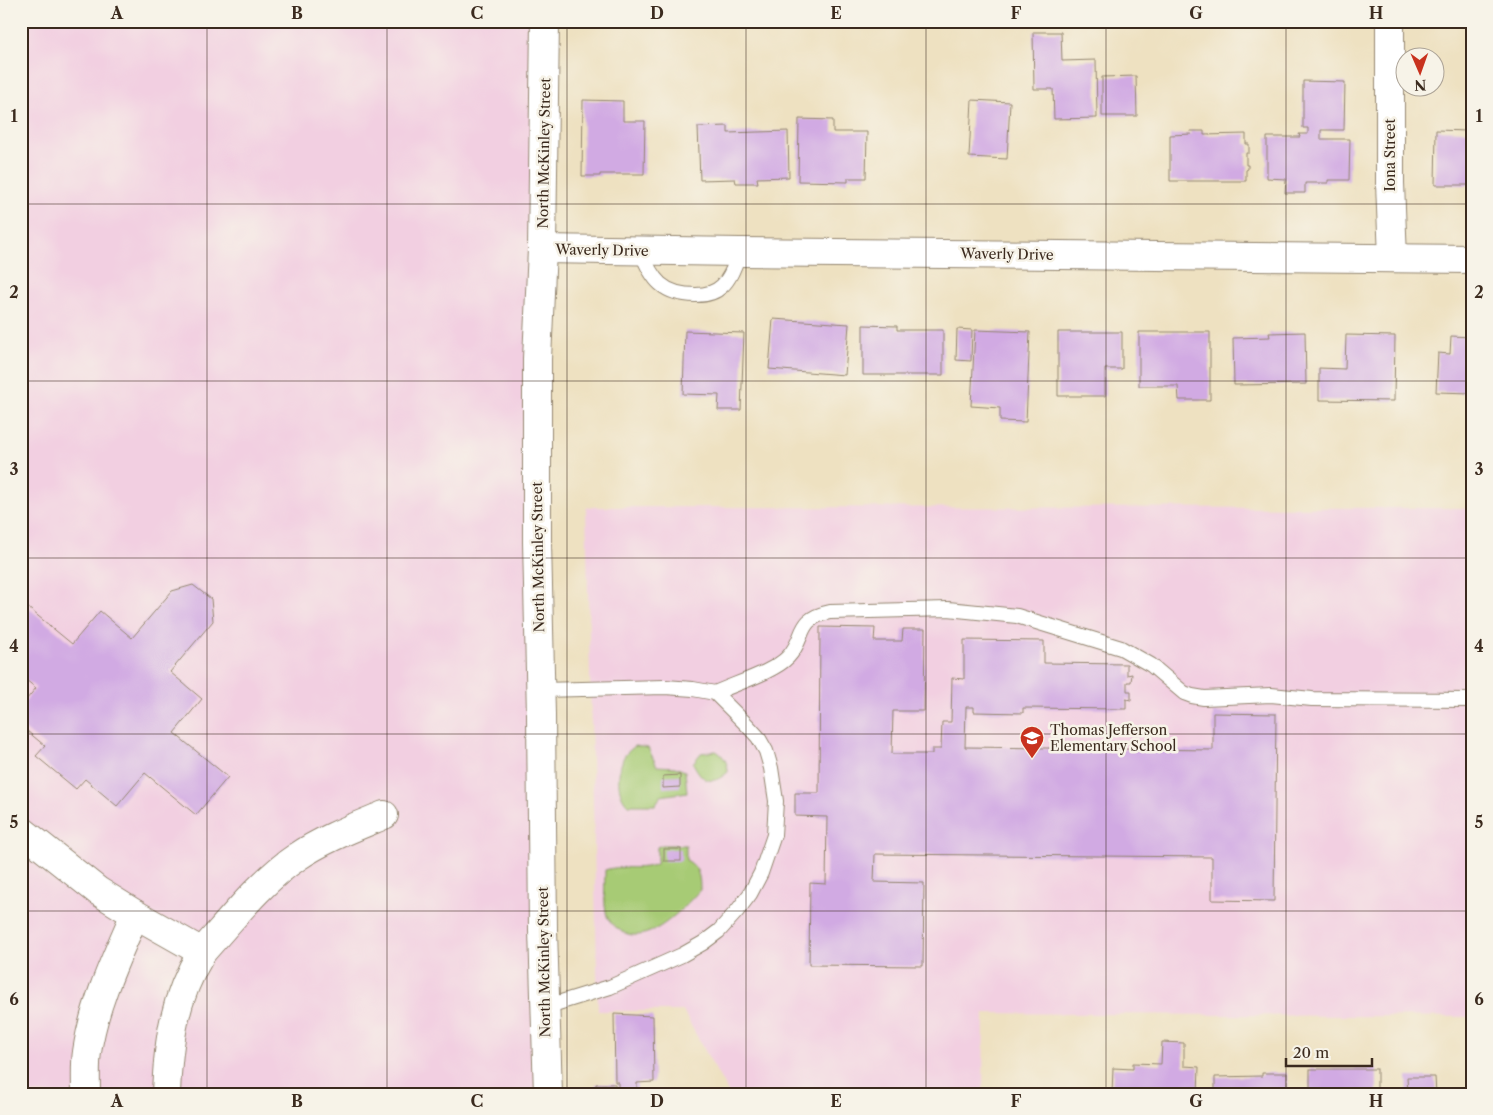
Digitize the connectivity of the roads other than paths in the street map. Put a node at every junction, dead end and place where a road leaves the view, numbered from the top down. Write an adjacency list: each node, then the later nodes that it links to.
1 (545, 21): 3 (street, North McKinley Street)
2 (1390, 21): 6 (street, Iona Street)
3 (542, 249): 4 (street, Waverly Drive); 8 (street, North McKinley Street)
4 (641, 251): 5 (street, Waverly Drive); 5 (lane)
5 (740, 252): 6 (street, Waverly Drive)
6 (1393, 258): 7 (street, Waverly Drive)
7 (1472, 259)
8 (541, 690): 9 (lane); 15 (street, North McKinley Street)
9 (715, 693): 10 (lane); 15 (lane)
10 (1472, 700)
11 (384, 815): 14 (street)
12 (21, 830): 13 (street)
13 (135, 914): 14 (street); 16 (street)
14 (202, 952): 17 (street)
15 (545, 1007): 18 (street, North McKinley Street)
16 (86, 1094)
17 (166, 1094)
18 (548, 1094)

